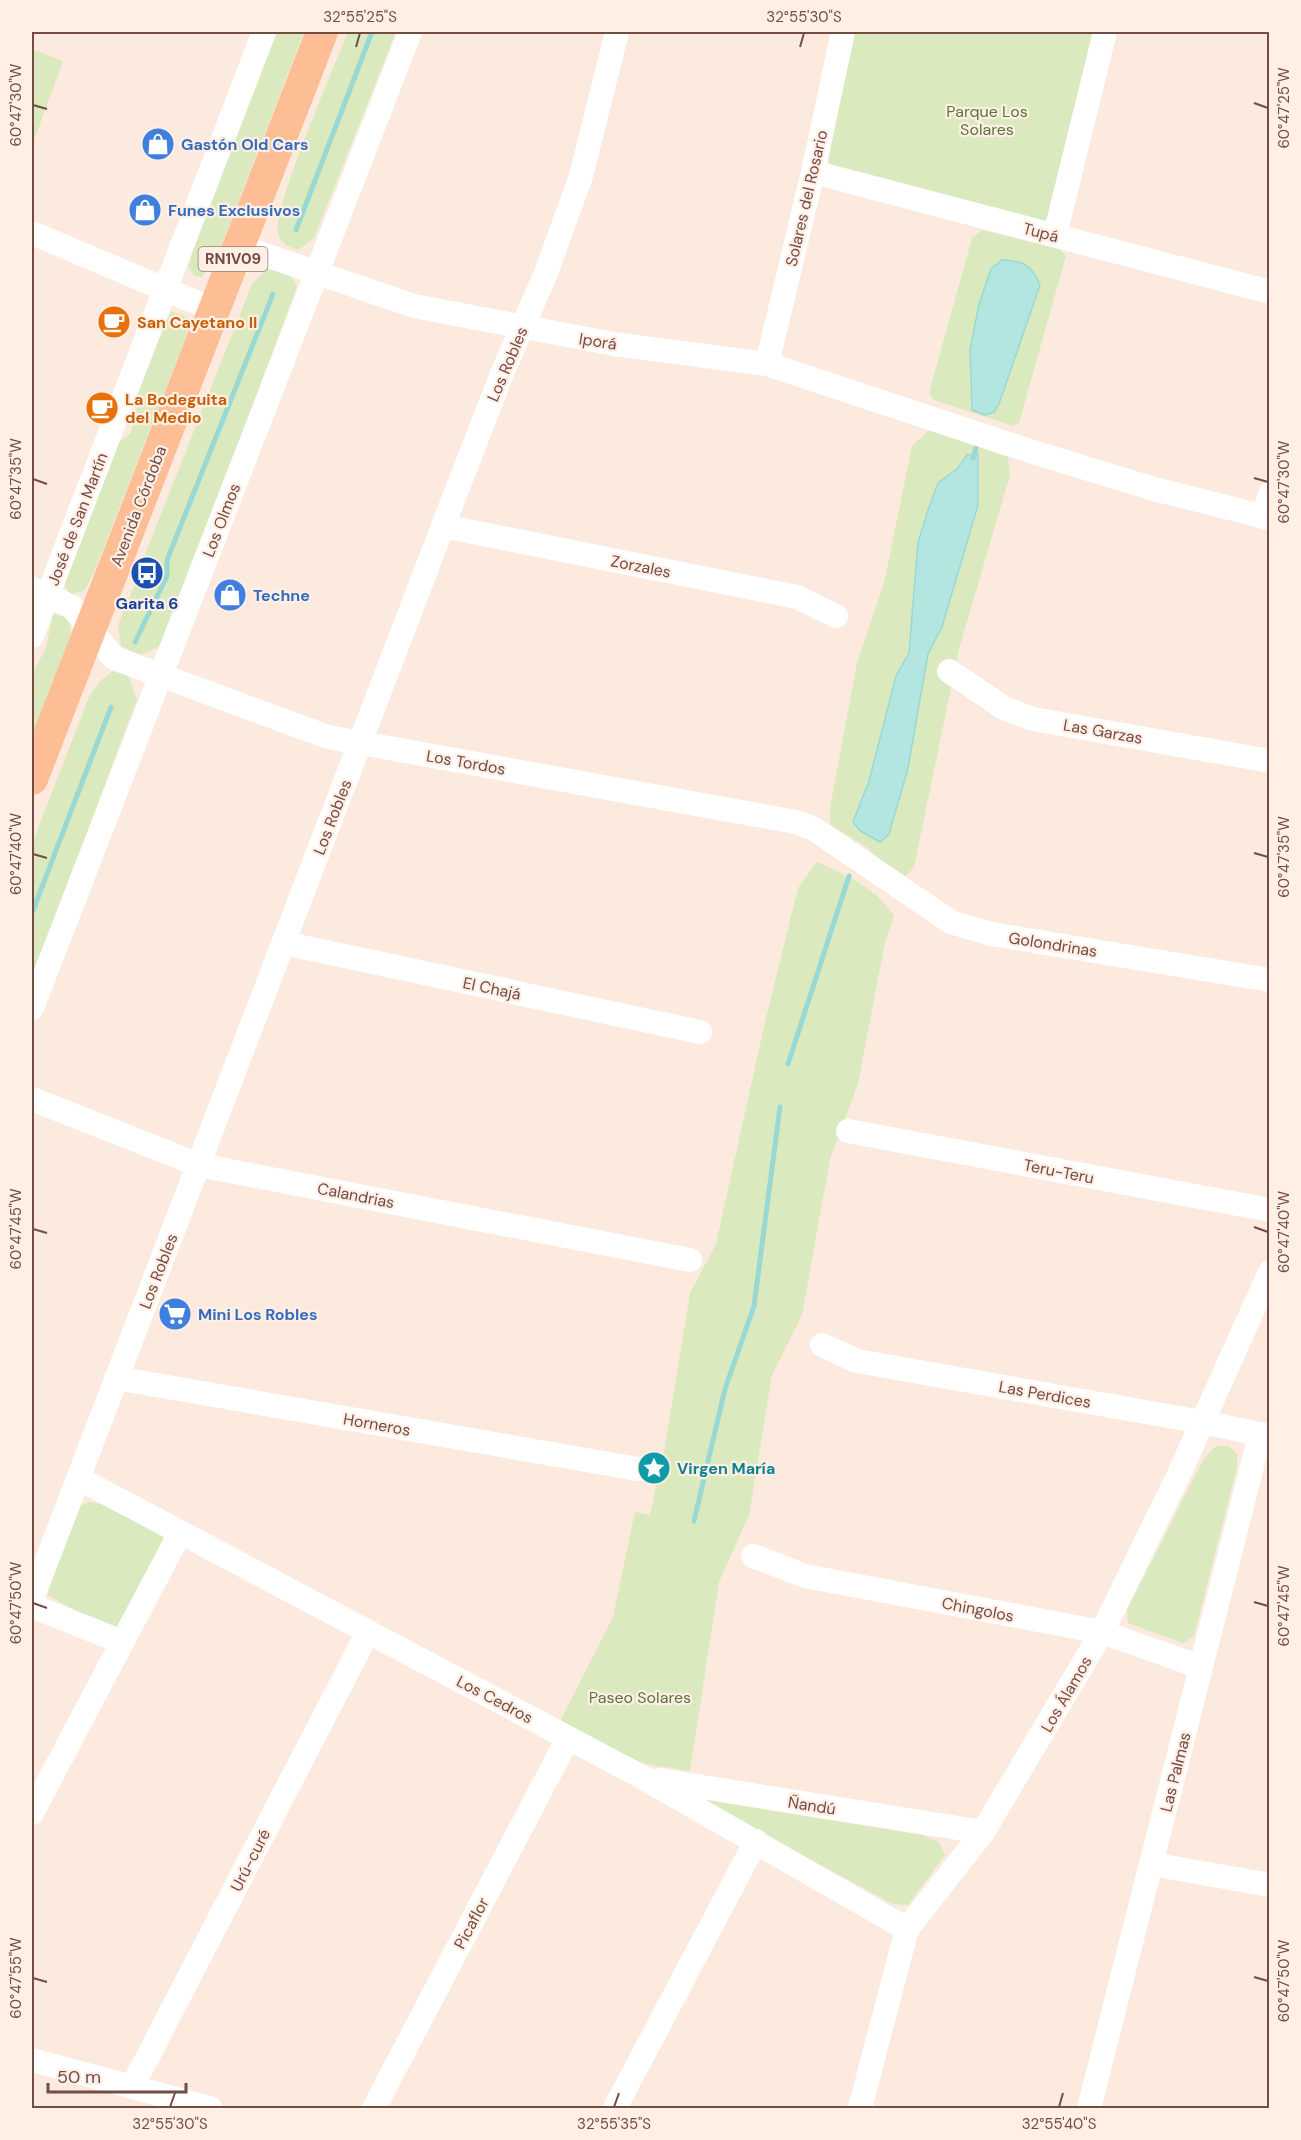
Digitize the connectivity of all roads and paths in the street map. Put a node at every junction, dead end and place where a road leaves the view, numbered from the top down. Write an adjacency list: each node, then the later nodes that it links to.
1 (264, 32): 12 (street, José de San Martín)
2 (322, 32): 10 (main road, Avenida Córdoba / RN1V09)
3 (410, 32): 11 (street, Los Olmos)
4 (617, 32): 15 (street, Los Robles)
5 (843, 32): 7 (street, Solares del Rosario)
6 (1104, 32): 9 (street)
7 (813, 172): 9 (street, Tupá); 16 (street, Solares del Rosario)
8 (32, 233): 12 (street)
9 (1055, 235): 13 (street, Tupá)
10 (239, 246): 11 (street, Iporá); 14 (main road, Avenida Córdoba / RN1V09)
11 (317, 272): 15 (street, Iporá); 24 (street, Los Olmos)
12 (165, 290): 14 (street); 19 (street, José de San Martín)
13 (1269, 292)
14 (214, 310): 21 (main road, Avenida Córdoba / RN1V09)
15 (522, 329): 16 (street, Iporá); 18 (street, Los Robles)
16 (767, 364): 17 (street, Iporá)
17 (1267, 510)
18 (443, 526): 20 (street, Zorzales); 25 (street, Los Robles)
19 (39, 592): 21 (street, Los Tordos); 22 (street, José de San Martín)
20 (836, 616)
21 (90, 630): 24 (street, Los Tordos); 27 (main road, Avenida Córdoba / RN1V09)
22 (32, 636)
23 (949, 671): 26 (street, Las Garzas)
24 (160, 675): 25 (street, Los Tordos); 31 (street, Los Olmos)
25 (361, 744): 28 (street, Los Tordos); 29 (street, Los Robles)
26 (1269, 761)
27 (32, 779)
28 (856, 858): 30 (street, Golondrinas)
29 (284, 943): 32 (street, El Chajá); 35 (street, Los Robles)
30 (1269, 980)
31 (32, 1008)
32 (700, 1032)
33 (32, 1099): 35 (street, Calandrias)
34 (848, 1131): 36 (street, Teru-Teru)
35 (199, 1165): 37 (street, Calandrias); 40 (street, Los Robles)
36 (1269, 1210)
37 (690, 1260)
38 (1269, 1272): 41 (street, Los Álamos)
39 (822, 1345): 41 (street, Las Perdices)
40 (116, 1378): 43 (street, Horneros); 44 (street, Los Robles)
41 (1202, 1422): 42 (street, Las Perdices); 50 (street, Los Álamos)
42 (1265, 1436): 52 (street, Las Palmas)
43 (638, 1470)
44 (78, 1478): 45 (street, Los Cedros); 47 (street, Los Robles)
45 (180, 1533): 49 (street, Los Cedros); 51 (street)
46 (753, 1556): 50 (street, Chingolos)
47 (32, 1599)
48 (32, 1606): 51 (street)
49 (368, 1632): 53 (street, Los Cedros); 62 (street, Urú-curé)
50 (1102, 1632): 52 (street, Chingolos); 56 (street, Los Álamos)
51 (122, 1642): 55 (street)
52 (1201, 1667): 58 (street, Las Palmas)
53 (568, 1738): 54 (street, Los Cedros); 64 (street, Picaflor)
54 (642, 1777): 56 (street, Ñandú); 57 (street, Los Cedros)
55 (32, 1814)
56 (982, 1832): 60 (street, Los Álamos)
57 (756, 1841): 60 (street, Los Cedros); 65 (street)
58 (1151, 1864): 59 (street); 67 (street, Las Palmas)
59 (1269, 1885)
60 (907, 1929): 66 (street, Los Álamos)
61 (32, 2060): 62 (street)
62 (132, 2087): 63 (street)
63 (210, 2109)
64 (374, 2109)
65 (615, 2109)
66 (860, 2109)
67 (1089, 2109)

